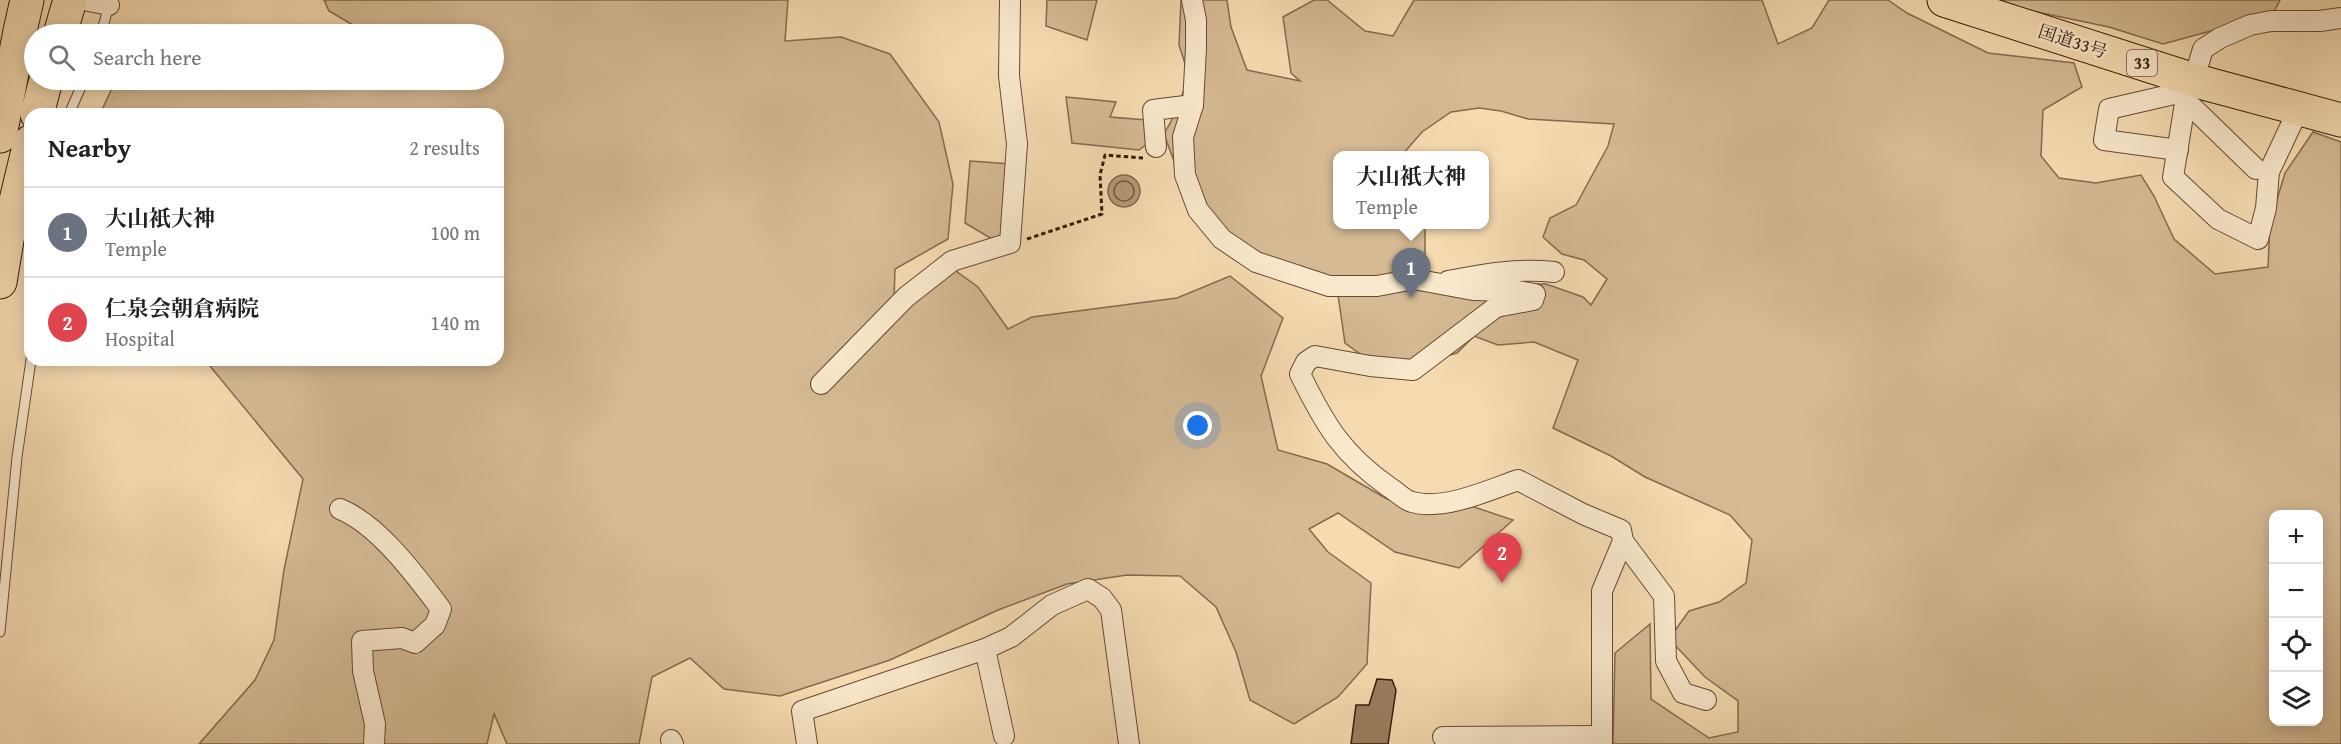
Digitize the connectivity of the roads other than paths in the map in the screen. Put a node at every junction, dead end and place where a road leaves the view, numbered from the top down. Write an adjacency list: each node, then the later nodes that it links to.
1 (27, 0): 19 (highway)
2 (70, 0): 9 (highway)
3 (84, 0): 7 (street)
4 (1010, 0): 28 (street)
5 (1192, 0): 14 (street)
6 (1944, 0): 13 (highway, 国道33号 / 33)
7 (109, 2): 10 (lane)
8 (2341, 18): 13 (street)
9 (63, 24)
10 (104, 24)
11 (43, 90): 15 (highway)
12 (80, 90): 16 (lane)
13 (2189, 90): 17 (highway, 国道33号 / 33); 21 (street); 21 (street); 23 (street)
14 (1193, 105): 20 (street); 26 (street)
15 (39, 108)
16 (72, 108)
17 (2299, 108): 18 (highway, 国道33号 / 33); 21 (street)
18 (2341, 120)
19 (0, 136)
20 (1156, 147)
21 (2178, 150)
22 (24, 167): 25 (highway)
23 (2256, 169)
24 (1554, 272): 26 (street)
25 (0, 282)
26 (1437, 283): 30 (street)
27 (29, 366): 31 (lane)
28 (820, 384)
29 (340, 509): 37 (street)
30 (1623, 541): 33 (street); 36 (street)
31 (0, 632)
32 (985, 649): 34 (street); 38 (street); 39 (street)
33 (1706, 700)
34 (1004, 736)
35 (1443, 737): 36 (street)
36 (1602, 740)
37 (374, 744)
38 (807, 744)
39 (1129, 744)

